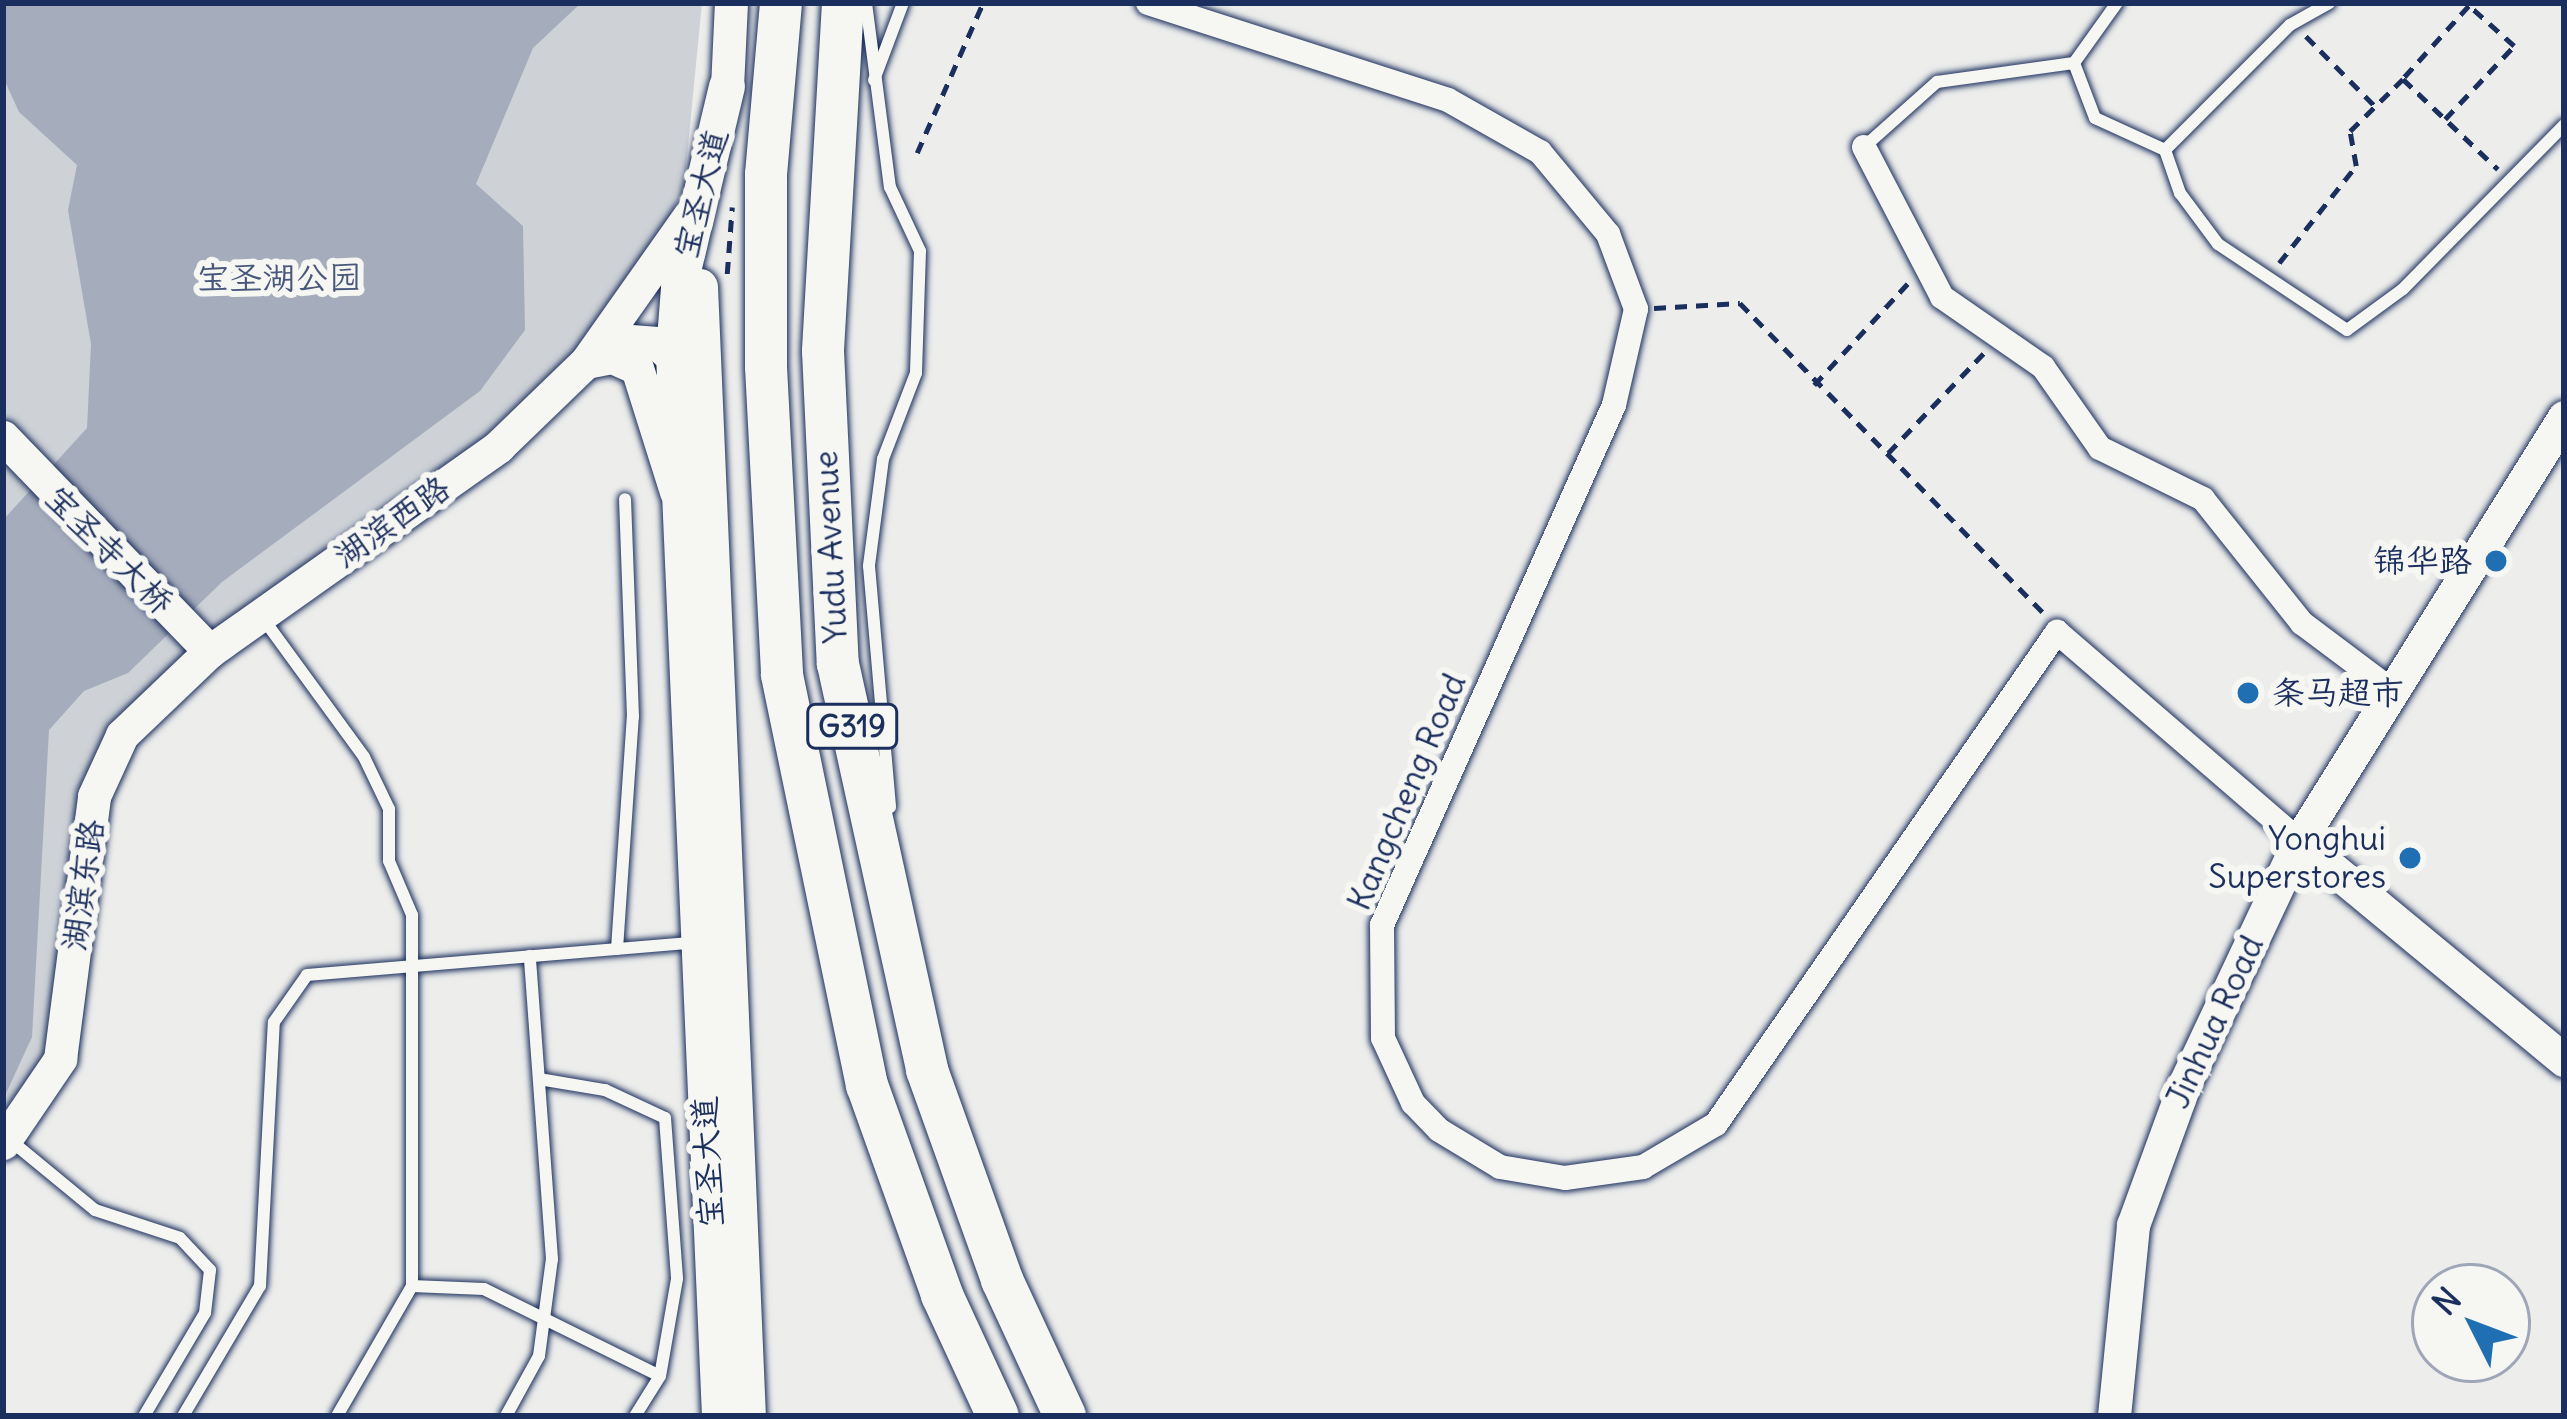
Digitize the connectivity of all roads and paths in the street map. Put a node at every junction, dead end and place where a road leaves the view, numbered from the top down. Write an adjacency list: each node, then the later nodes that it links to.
1 (731, 3): 13 (street)
2 (782, 3): 60 (highway, Yudu Avenue / G319)
3 (843, 3): 42 (highway, Yudu Avenue / G319)
4 (866, 3): 14 (lane)
5 (903, 3): 14 (lane)
6 (982, 3): 20 (path)
7 (1148, 3): 26 (street)
8 (2116, 3): 11 (lane)
9 (2329, 3): 10 (lane)
10 (2290, 25): 15 (path); 19 (lane)
11 (2074, 63): 18 (lane); 19 (lane)
12 (2403, 79): 15 (path); 16 (path); 16 (path)
13 (727, 87): 22 (main road, 宝圣大道); 31 (main road, 宝圣大道)
14 (872, 87): 42 (lane)
15 (2375, 106): 24 (path)
16 (2445, 119): 21 (path)
17 (2564, 125): 24 (lane)
18 (1864, 147): 23 (street)
19 (2165, 150): 24 (lane)
20 (917, 153)
21 (2494, 166)
22 (720, 186): 25 (path); 28 (street, 湖滨西路); 29 (main road, 宝圣大道)
23 (1924, 266): 27 (street); 30 (path)
24 (2270, 278)
25 (726, 282)
26 (1636, 309): 30 (path); 38 (street, Kangcheng Road)
27 (2003, 334): 34 (path); 40 (street)
28 (595, 350): 29 (street); 35 (street); 37 (street, 湖滨西路)
29 (674, 357): 31 (street); 35 (main road, 宝圣大道)
30 (1814, 385): 34 (path)
31 (702, 402): 59 (main road, 宝圣大道)
32 (2564, 417): 40 (street, Jinhua Road)
33 (3, 437): 39 (street, 宝圣寺大桥)
34 (1888, 453): 38 (path)
35 (676, 492): 43 (main road, 宝圣大道)
36 (626, 499): 44 (lane)
37 (261, 615): 39 (street, 湖滨西路); 46 (lane)
38 (2057, 632): 41 (street)
39 (200, 640): 49 (street, 湖滨东路)
40 (2390, 688): 41 (street, Jinhua Road)
41 (2299, 841): 47 (street); 62 (street, Jinhua Road)
42 (894, 922): 61 (highway, Yudu Avenue / G319)
43 (697, 942): 44 (lane); 58 (main road, 宝圣大道)
44 (616, 949): 45 (lane)
45 (530, 956): 46 (lane); 48 (lane)
46 (414, 966): 50 (lane); 54 (lane)
47 (2564, 1060)
48 (539, 1079): 51 (lane); 52 (lane)
49 (6, 1141): 53 (lane)
50 (412, 1286): 51 (lane); 55 (lane)
51 (544, 1318): 52 (lane); 56 (lane)
52 (660, 1376): 57 (lane)
53 (144, 1416)
54 (183, 1416)
55 (338, 1416)
56 (506, 1416)
57 (635, 1416)
58 (720, 1416)
59 (748, 1416)
60 (998, 1416)
61 (1065, 1416)
62 (2114, 1416)

